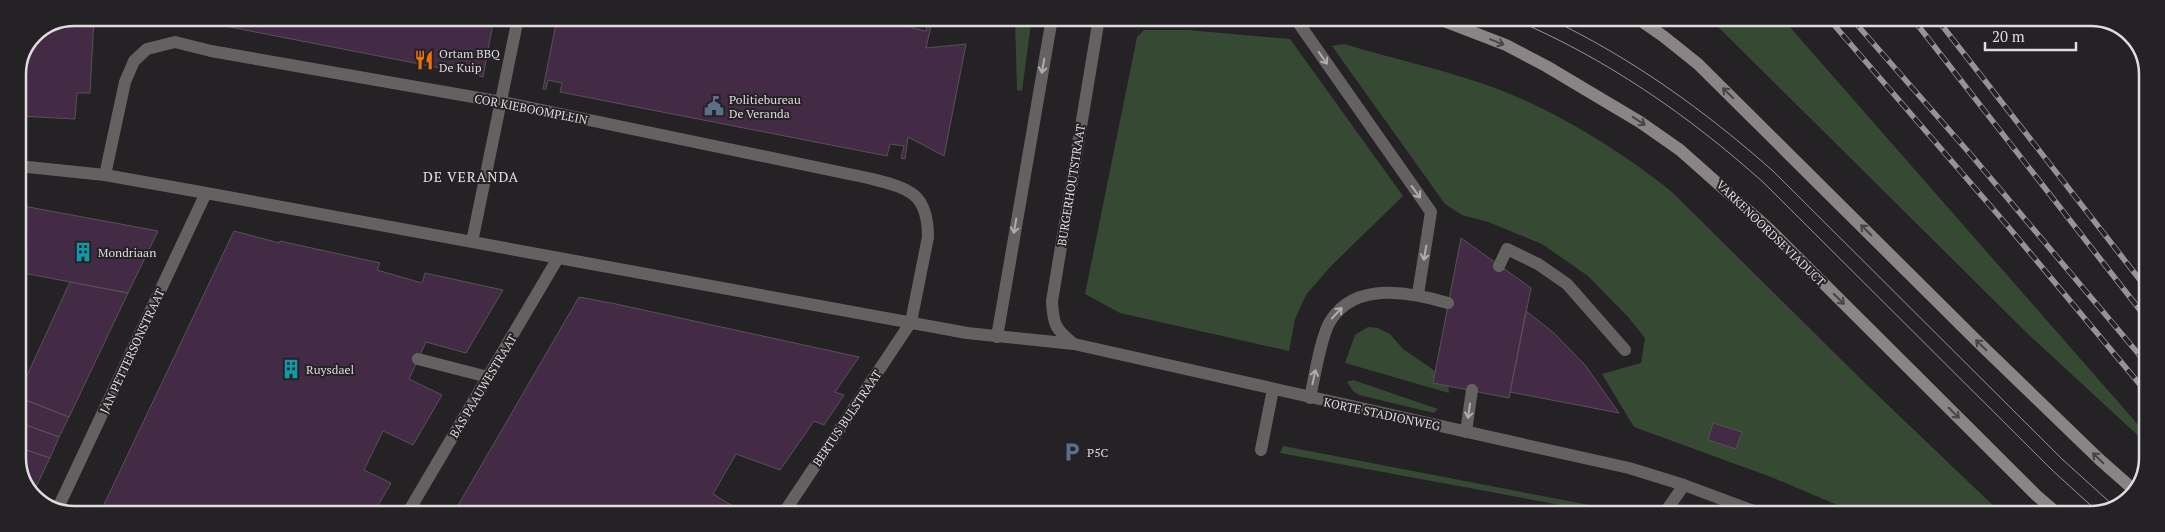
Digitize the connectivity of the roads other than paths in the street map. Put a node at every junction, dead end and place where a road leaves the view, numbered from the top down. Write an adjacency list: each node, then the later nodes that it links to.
1 (516, 26): 7 (street)
2 (1051, 26): 17 (street, one-way to 17)
3 (1097, 26): 18 (street, BURGERHOUTSTRAAT)
4 (1301, 26): 14 (street, one-way to 14)
5 (1456, 26): 34 (main road, VARKENOORDSEVIADUCT, one-way to 34)
6 (1649, 26): 28 (main road, one-way to 6)
7 (502, 102): 9 (street, COR KIEBOOMPLEIN); 11 (street); 16 (street, COR KIEBOOMPLEIN)
8 (26, 167): 9 (street)
9 (105, 176): 10 (street)
10 (206, 193): 11 (street); 29 (street, JAN PETTERSONSTRAAT)
11 (472, 242): 12 (street)
12 (558, 258): 16 (street); 21 (street, BAS PAAUWESTRAAT)
13 (1499, 266): 19 (street)
14 (1418, 294): 15 (street); 24 (street, one-way to 14)
15 (1448, 303)
16 (911, 322): 17 (street); 31 (street, BERTUS BULSTRAAT)
17 (996, 337): 18 (street, KORTE STADIONWEG)
18 (1074, 344): 22 (street, KORTE STADIONWEG)
19 (1625, 350)
20 (418, 359): 21 (street)
21 (488, 377): 30 (street, BAS PAAUWESTRAAT)
22 (1273, 390): 24 (street, KORTE STADIONWEG); 26 (street)
23 (1472, 390): 25 (street, one-way to 25)
24 (1310, 398): 25 (street, KORTE STADIONWEG)
25 (1466, 432): 27 (street, KORTE STADIONWEG)
26 (1261, 450)
27 (1684, 485): 32 (street); 33 (street, KORTE STADIONWEG)
28 (2129, 486)
29 (60, 503)
30 (412, 506)
31 (788, 506)
32 (1670, 506)
33 (1740, 506)
34 (2050, 506)

